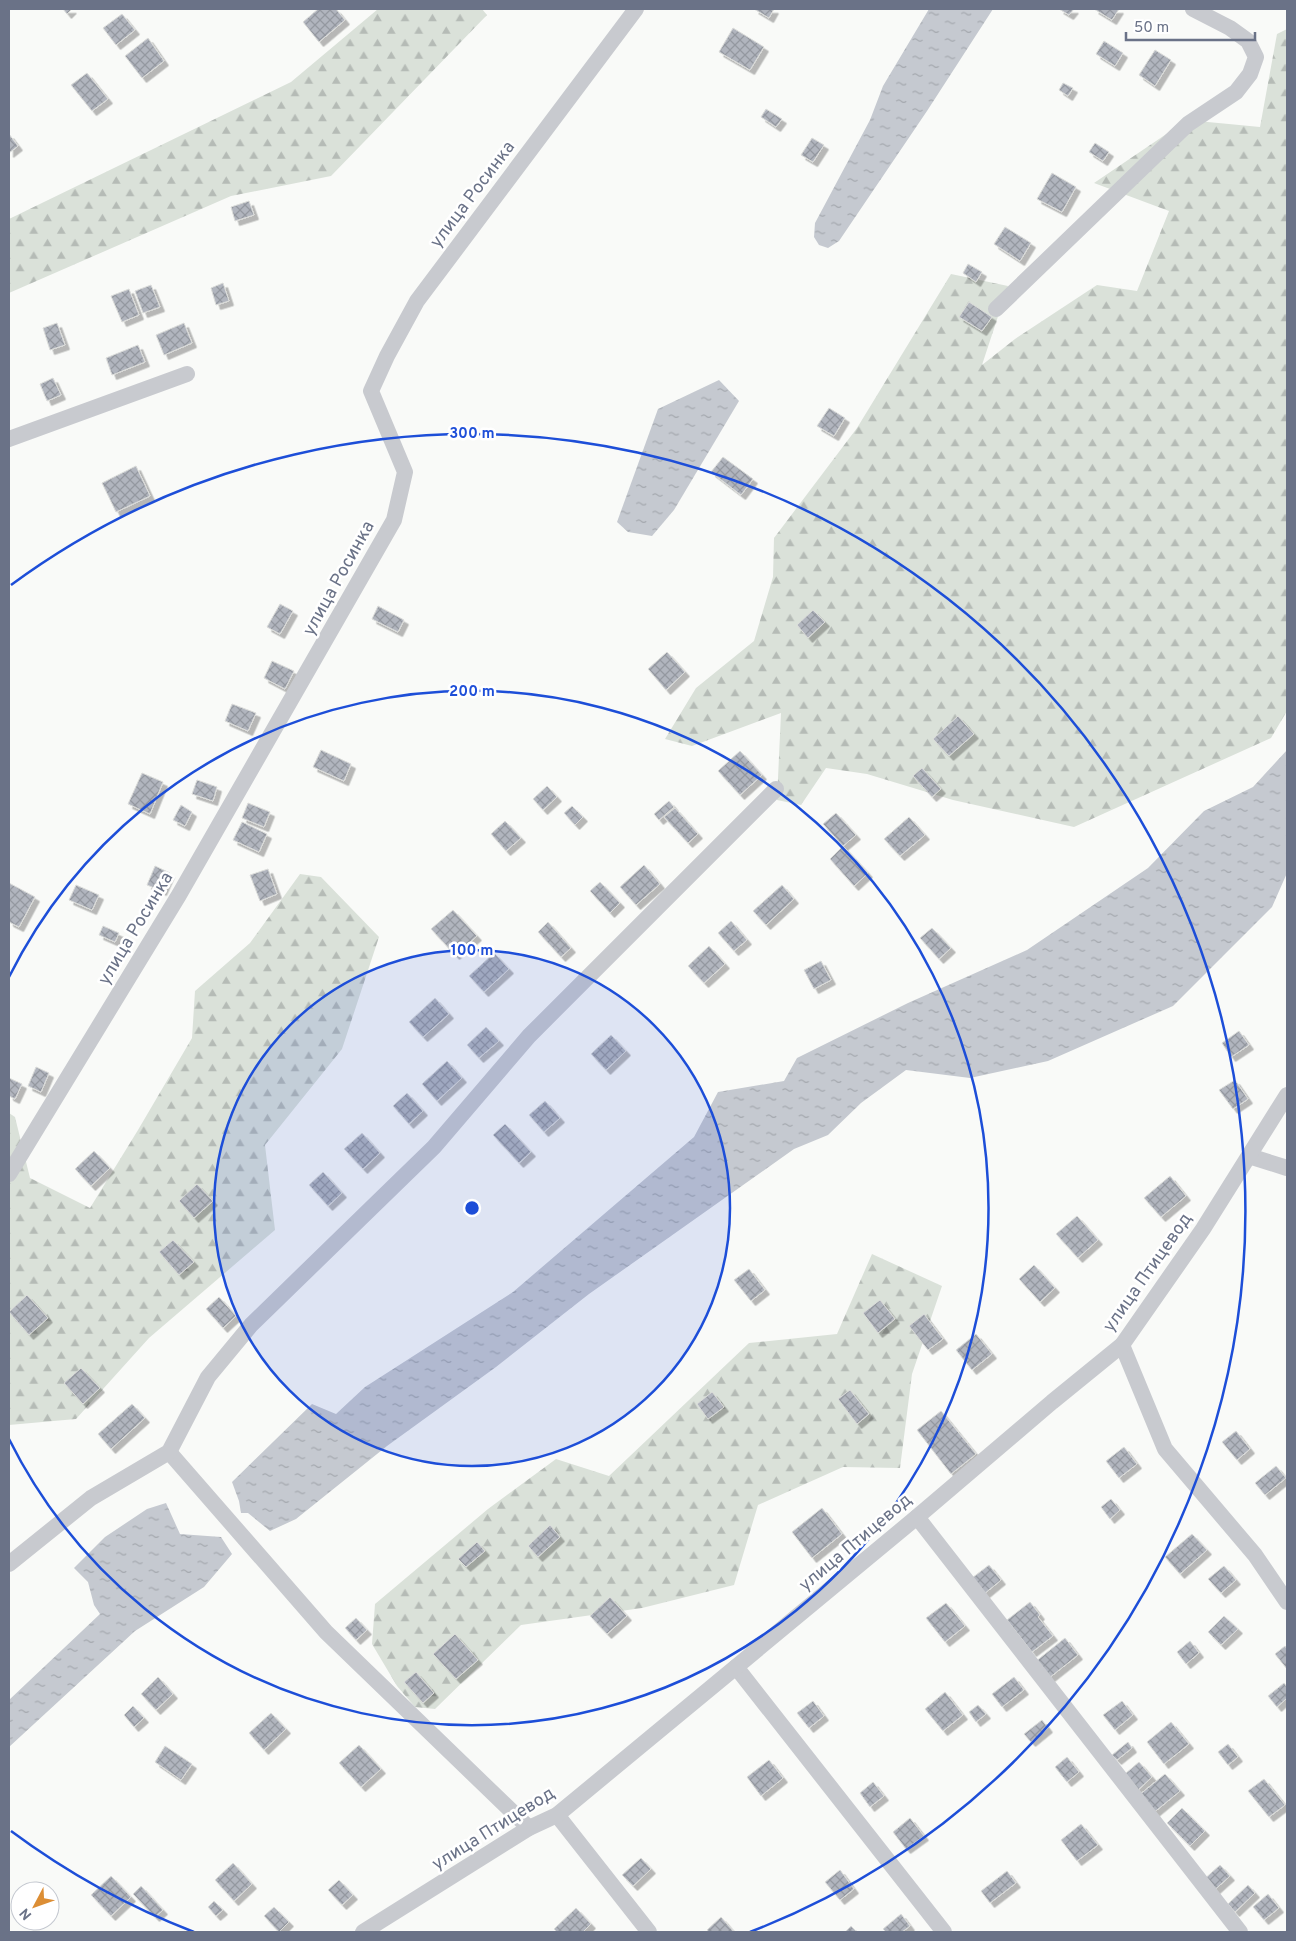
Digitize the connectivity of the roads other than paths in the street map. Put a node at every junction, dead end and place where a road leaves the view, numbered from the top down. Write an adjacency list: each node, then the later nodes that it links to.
1 (636, 9): 10 (street, улица Росинка)
2 (1193, 9): 3 (street)
3 (996, 309)
4 (187, 374): 5 (street)
5 (9, 439)
6 (776, 789): 12 (street)
7 (1287, 1095): 8 (street, улица Птицевод)
8 (1249, 1156): 9 (street); 11 (street, улица Птицевод)
9 (1287, 1168)
10 (9, 1174)
11 (1122, 1344): 13 (street, улица Птицевод); 15 (street)
12 (169, 1452): 14 (street); 18 (street)
13 (917, 1517): 16 (street, улица Птицевод); 22 (street)
14 (9, 1564)
15 (1287, 1602)
16 (736, 1668): 17 (street, улица Птицевод); 21 (street)
17 (557, 1815): 18 (street, улица Птицевод); 20 (street)
18 (529, 1828): 19 (street, улица Птицевод)
19 (363, 1932)
20 (649, 1932)
21 (944, 1932)
22 (1240, 1932)

